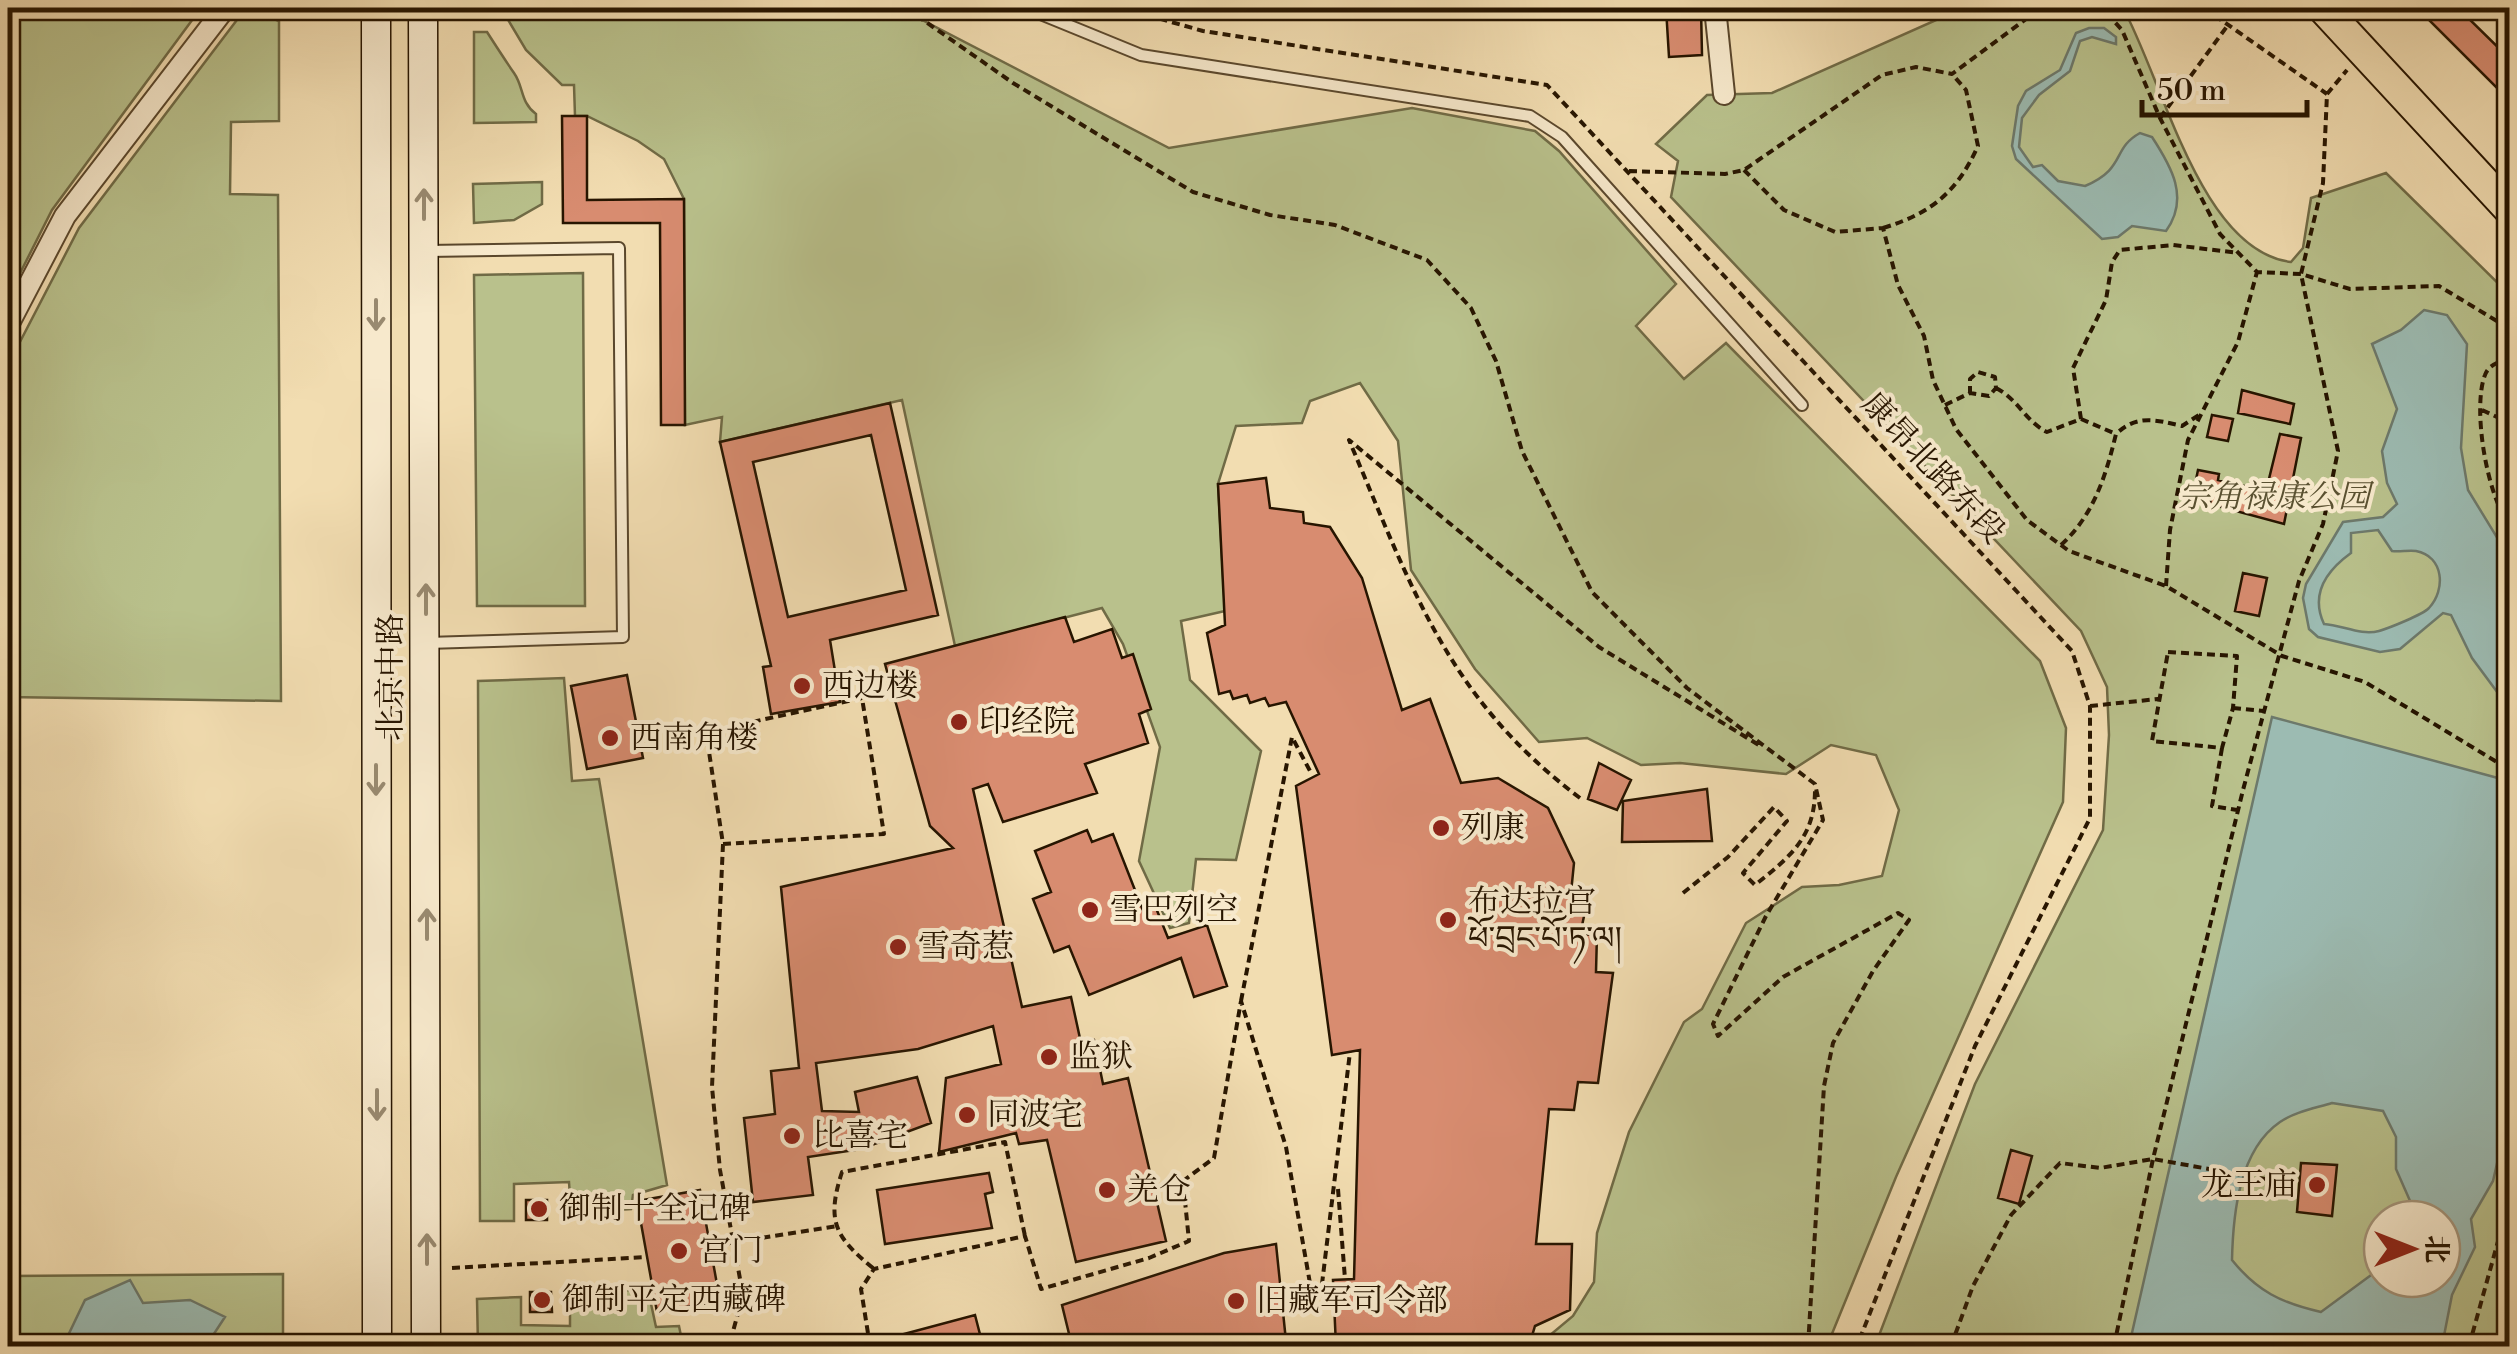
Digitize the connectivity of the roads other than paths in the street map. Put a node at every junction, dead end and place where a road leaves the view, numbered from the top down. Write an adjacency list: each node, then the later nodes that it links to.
1 (225, 8): 10 (street)
2 (376, 8): 13 (main road, 北京中路, one-way to 13)
3 (423, 8): 9 (main road, 北京中路, one-way to 3)
4 (1026, 8): 11 (lane)
5 (1716, 8): 7 (street)
6 (2322, 8): 8 (main road)
7 (1724, 94)
8 (2510, 210)
9 (424, 251): 12 (main road, 北京中路, one-way to 9); 12 (lane)
10 (8, 325)
11 (1802, 405)
12 (426, 643): 14 (main road, 北京中路, one-way to 12)
13 (377, 1346)
14 (426, 1346)

